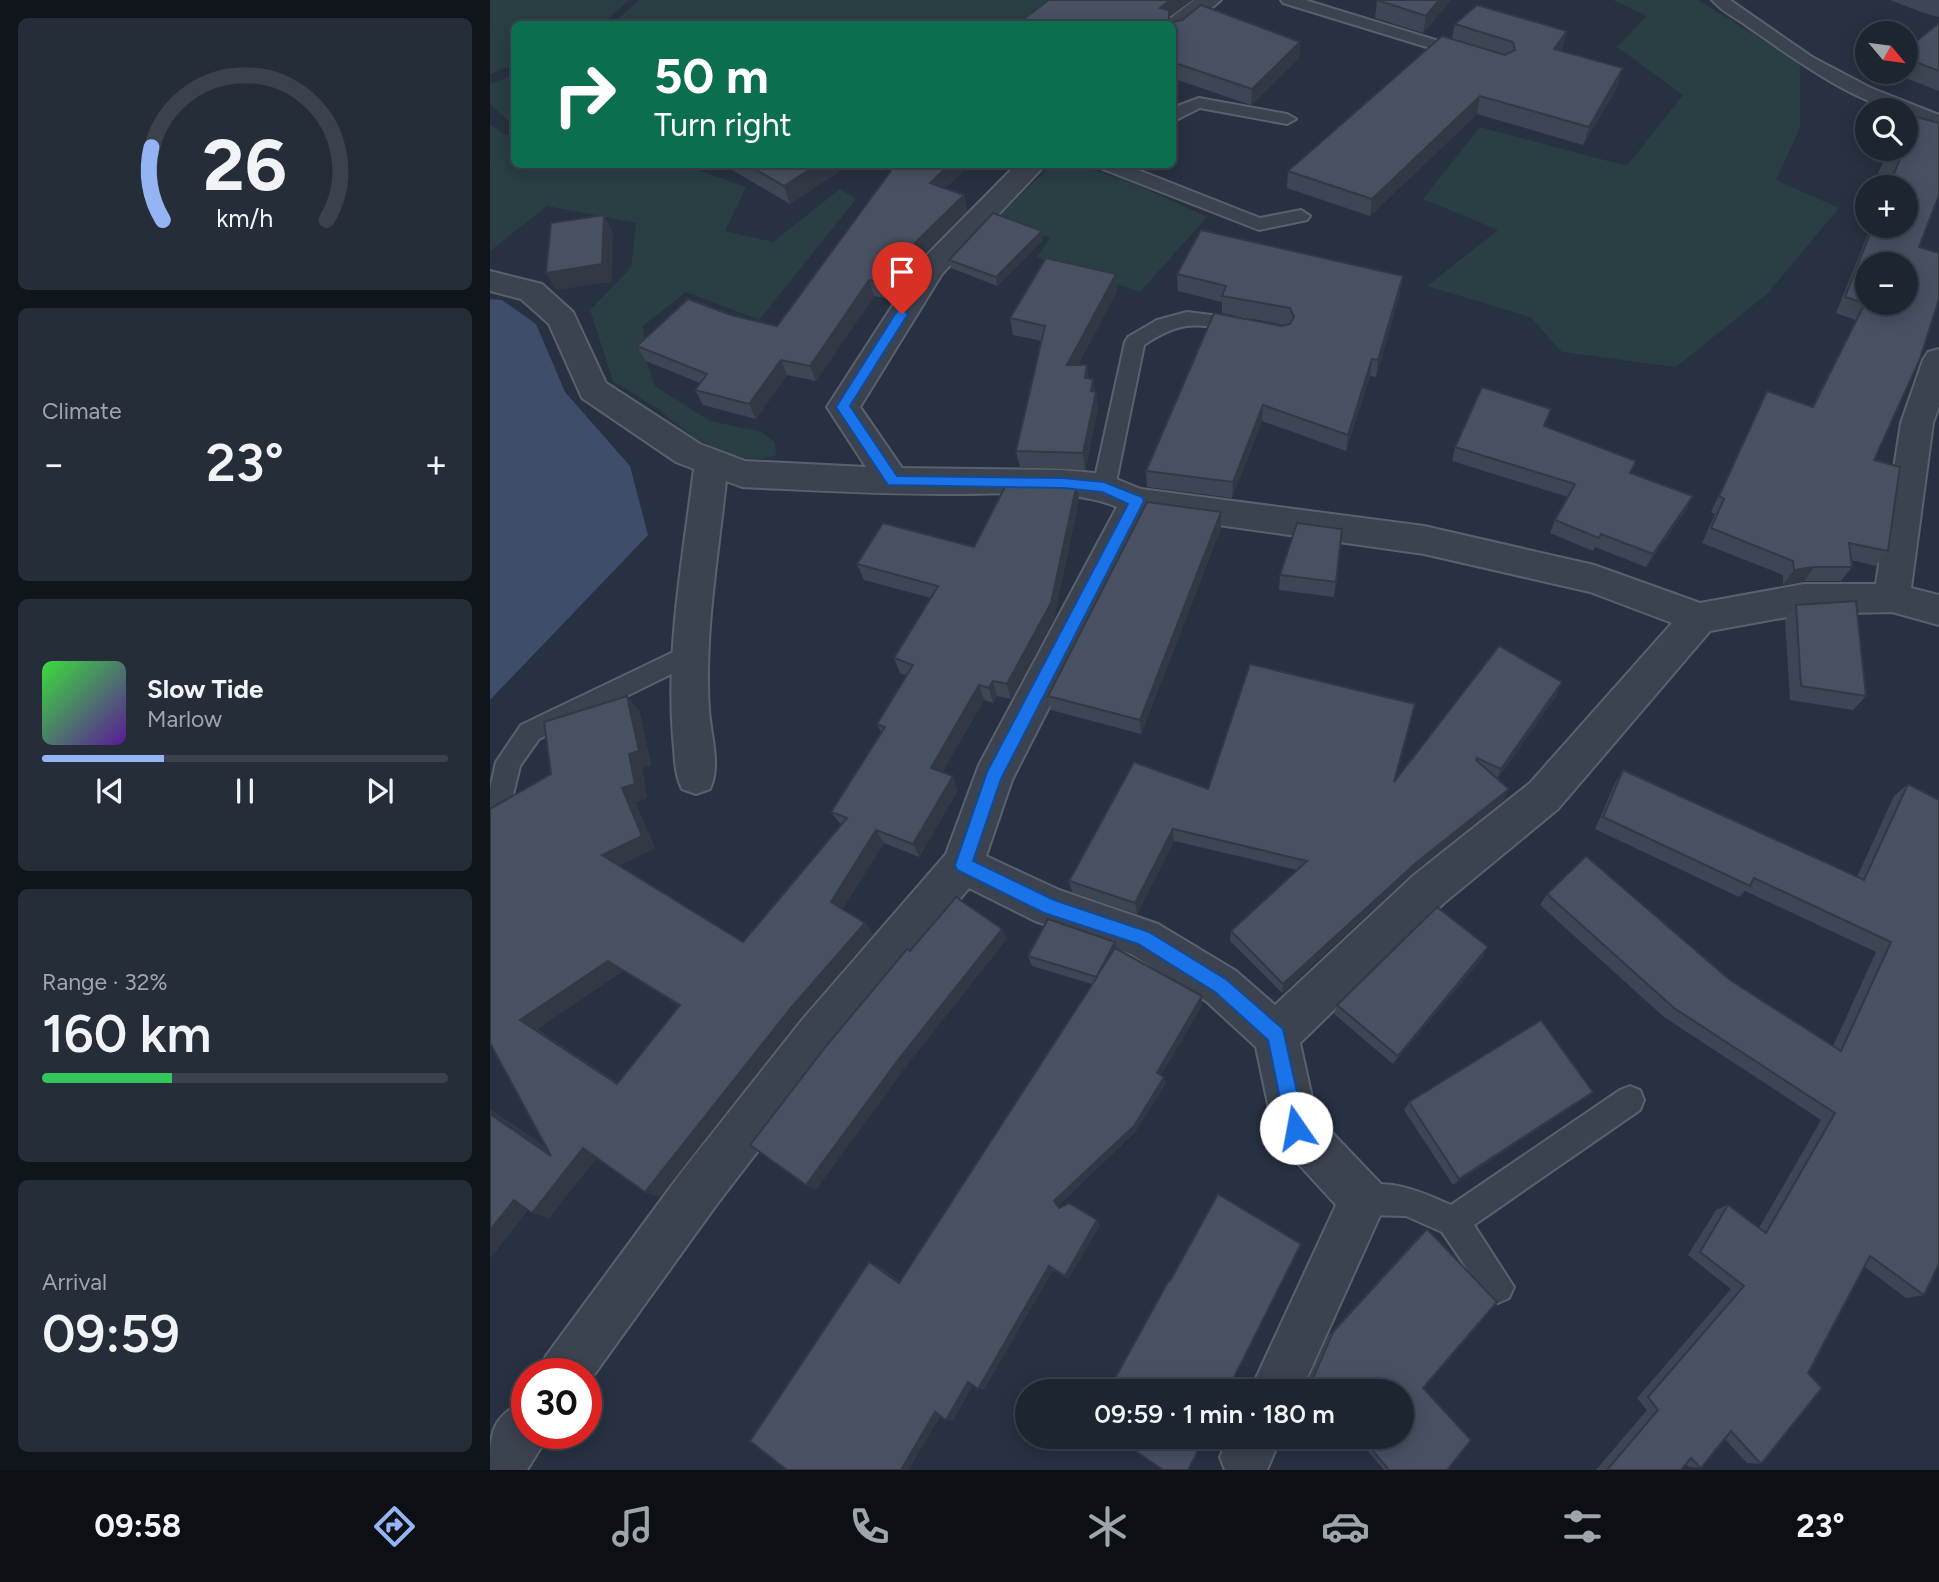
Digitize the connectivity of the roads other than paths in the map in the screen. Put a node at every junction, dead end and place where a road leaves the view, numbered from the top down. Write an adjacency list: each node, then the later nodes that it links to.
1 (1209, 0): 4 (street)
2 (1289, 0): 5 (lane)
3 (1720, 0): 8 (lane)
4 (1176, 26)
5 (1475, 57)
6 (1176, 114): 7 (lane)
7 (1287, 119)
8 (1939, 121)
9 (1029, 168): 16 (street)
10 (1119, 168): 11 (lane)
11 (1301, 216)
12 (490, 281): 15 (street)
13 (1267, 330): 17 (lane)
14 (1939, 360): 18 (street)
15 (711, 462): 16 (street); 21 (street)
16 (893, 481): 17 (street)
17 (1120, 494): 20 (street); 24 (street)
18 (1892, 598): 19 (street); 20 (street)
19 (1939, 610)
20 (1699, 618): 25 (street)
21 (690, 654): 22 (street); 23 (lane)
22 (696, 777)
23 (490, 802)
24 (963, 865): 25 (street); 30 (street)
25 (1276, 1035): 27 (street)
26 (1630, 1100): 28 (lane)
27 (1363, 1200): 28 (lane); 31 (street)
28 (1453, 1221): 29 (lane)
29 (1498, 1287)
30 (576, 1358)
31 (1281, 1379)
32 (511, 1448): 33 (street)
33 (495, 1470)

